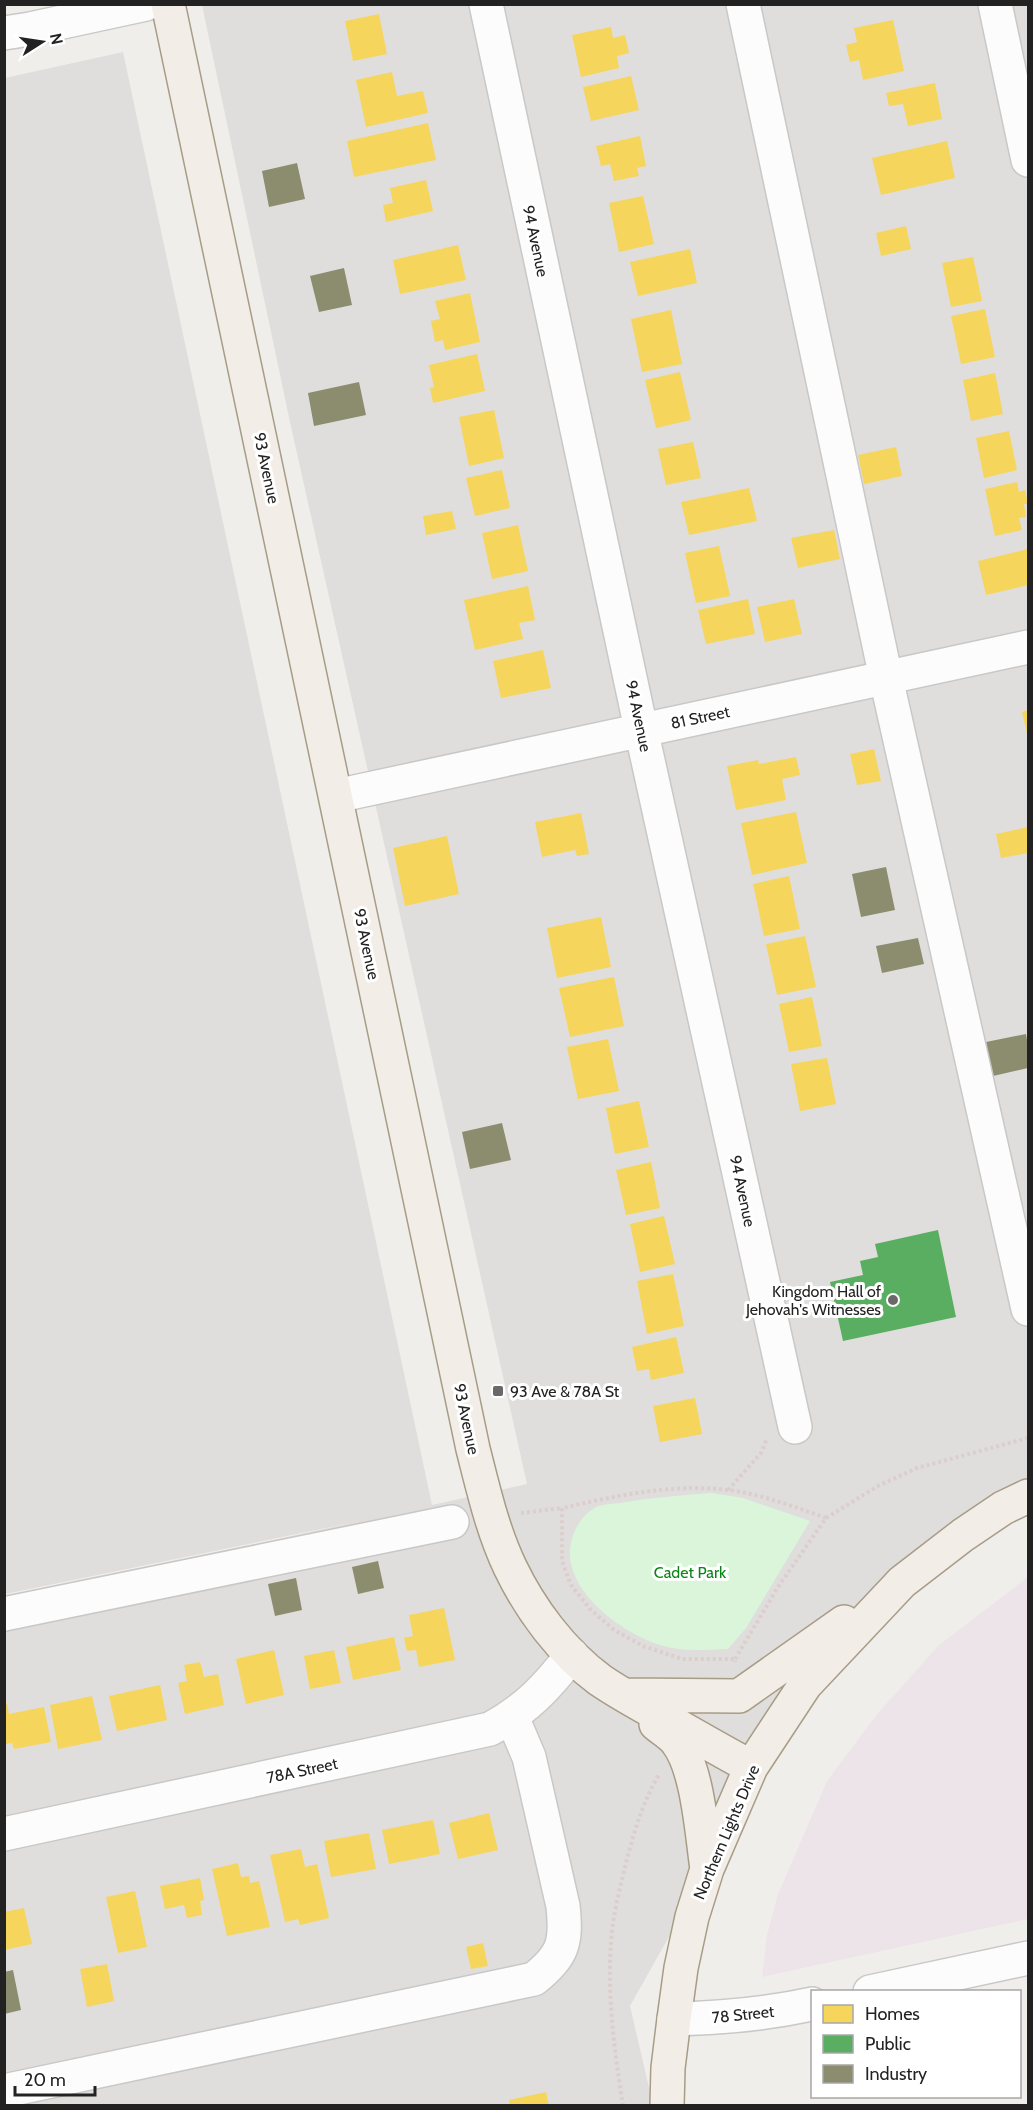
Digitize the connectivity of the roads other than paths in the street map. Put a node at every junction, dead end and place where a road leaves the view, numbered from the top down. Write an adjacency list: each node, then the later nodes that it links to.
1 (146, 4): 6 (street)
2 (168, 4): 11 (main road, 93 Avenue)
3 (486, 4): 10 (street, 94 Avenue)
4 (743, 4): 9 (street)
5 (995, 4): 7 (street)
6 (4, 33)
7 (1029, 160)
8 (1029, 647): 9 (street, 81 Street)
9 (886, 678): 10 (street, 81 Street); 12 (street)
10 (641, 729): 11 (street, 81 Street); 13 (street, 94 Avenue)
11 (336, 796): 18 (main road, 93 Avenue)
12 (1029, 1309)
13 (795, 1426)
14 (1029, 1496): 16 (main road, Northern Lights Drive)
15 (452, 1522): 17 (street)
16 (902, 1582): 19 (main road); 21 (main road, Northern Lights Drive)
17 (4, 1614)
18 (572, 1654): 19 (main road, 93 Avenue); 20 (street, 78A Street)
19 (623, 1695): 21 (main road, 93 Avenue); 23 (main road)
20 (512, 1717): 22 (street, 78A Street); 28 (street)
21 (751, 1767): 23 (main road, Northern Lights Drive)
22 (4, 1834)
23 (707, 1869): 27 (main road, Northern Lights Drive)
24 (1029, 1958): 25 (street)
25 (879, 1990)
26 (811, 2004): 27 (street, 78 Street)
27 (674, 2019): 29 (main road, Northern Lights Drive)
28 (4, 2091)
29 (667, 2106)

